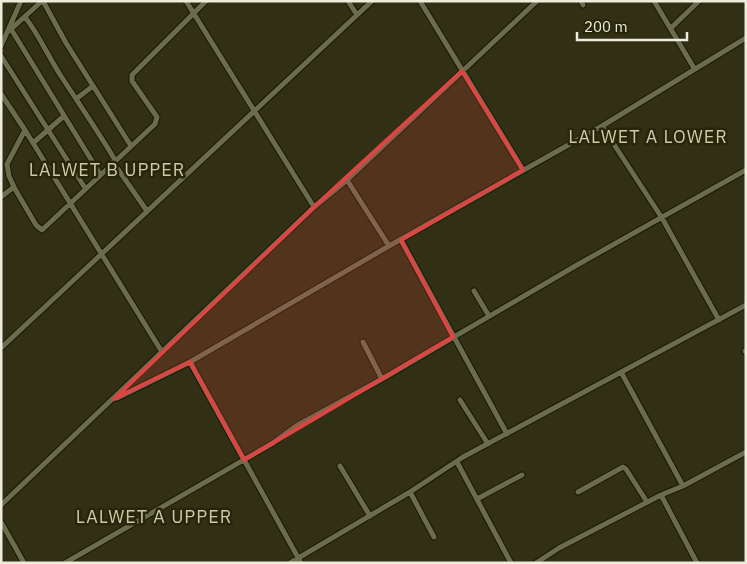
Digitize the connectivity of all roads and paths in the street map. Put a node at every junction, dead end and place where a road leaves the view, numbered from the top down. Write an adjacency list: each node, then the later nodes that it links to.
1 (21, 1): 15 (street)
2 (43, 1): 12 (street); 21 (street)
3 (186, 1): 11 (street)
4 (206, 1): 11 (street)
5 (348, 1): 13 (street)
6 (372, 1): 13 (street)
7 (420, 1): 20 (street)
8 (537, 1): 20 (street)
9 (654, 1): 14 (street)
10 (699, 1): 14 (street)
11 (194, 13): 24 (street); 30 (street)
12 (25, 16): 15 (street); 23 (street)
13 (357, 16): 24 (street)
14 (670, 28): 19 (street)
15 (9, 30): 17 (street); 25 (street)
16 (746, 38): 19 (street)
17 (1, 46)
18 (1, 56): 28 (street)
19 (694, 68): 26 (street)
20 (462, 71): 32 (street); 35 (street)
21 (93, 86): 23 (street); 30 (street)
22 (1, 94): 27 (street)
23 (76, 99): 31 (street)
24 (254, 111): 40 (street); 41 (street)
25 (64, 116): 28 (street); 34 (street)
26 (602, 126): 32 (street); 42 (street)
27 (25, 130): 29 (street); 36 (street)
28 (49, 130): 29 (street); 37 (street)
29 (33, 143): 39 (street)
30 (131, 146): 31 (street)
31 (114, 161): 34 (street); 41 (street)
32 (523, 170): 43 (street)
33 (746, 170): 42 (street)
34 (100, 174): 37 (street)
35 (347, 180): 40 (street); 44 (street)
36 (14, 187): 38 (street); 39 (street)
37 (85, 188): 39 (street)
38 (1, 197)
39 (69, 204): 45 (street)
40 (314, 207): 53 (street)
41 (147, 211): 45 (street)
42 (662, 218): 48 (street); 49 (street)
43 (401, 240): 44 (street); 50 (street)
44 (389, 246): 54 (street)
45 (101, 255): 52 (street); 53 (street)
46 (474, 291): 48 (street)
47 (746, 305): 49 (street)
48 (489, 316): 50 (street)
49 (719, 320): 55 (street)
50 (453, 337): 56 (street); 59 (street)
51 (363, 342): 56 (street)
52 (1, 348)
53 (162, 352): 57 (street)
54 (190, 362): 57 (street); 62 (street)
55 (621, 372): 59 (street); 66 (street)
56 (382, 379): 62 (street)
57 (114, 399): 72 (street)
58 (460, 400): 60 (street)
59 (507, 434): 60 (street)
60 (488, 444): 63 (street)
61 (746, 452): 66 (street)
62 (244, 460): 76 (street); 78 (street)
63 (457, 462): 67 (street); 70 (street)
64 (340, 466): 73 (street)
65 (522, 475): 70 (street)
66 (683, 486): 69 (street)
67 (410, 492): 73 (street); 75 (street)
68 (578, 492): 71 (street)
69 (661, 495): 71 (street); 82 (street)
70 (477, 499): 80 (street)
71 (646, 502): 81 (street)
72 (1, 506)
73 (370, 516): 76 (street)
74 (1, 522): 77 (street)
75 (434, 537)
76 (300, 560): 79 (street)
77 (24, 563)
78 (65, 563)
79 (290, 563)
80 (511, 563)
81 (536, 563)
82 (697, 563)

